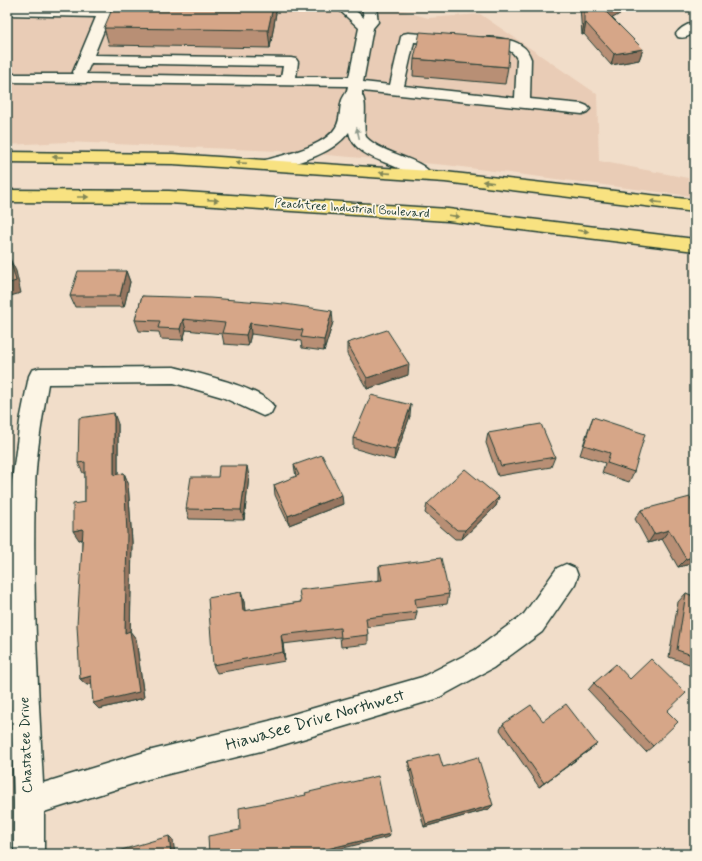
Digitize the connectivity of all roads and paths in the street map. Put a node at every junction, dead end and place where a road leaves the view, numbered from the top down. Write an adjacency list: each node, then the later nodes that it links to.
1 (343, 7): 5 (street)
2 (369, 7): 5 (street)
3 (54, 9): 4 (street); 6 (street)
4 (7, 11)
5 (366, 27): 10 (street)
6 (85, 59): 8 (street); 9 (street)
7 (7, 78): 8 (street)
8 (77, 79): 9 (street)
9 (288, 81): 10 (street)
10 (355, 88): 11 (street); 15 (street); 16 (street, one-way to 10)
11 (396, 90): 12 (street); 12 (street)
12 (522, 103): 13 (street)
13 (582, 109)
14 (7, 157): 15 (highway, one-way to 14)
15 (268, 165): 16 (highway, one-way to 15)
16 (424, 175): 18 (highway, one-way to 16)
17 (7, 196): 19 (highway, Peachtree Industrial Boulevard, one-way to 19)
18 (695, 206)
19 (695, 245)
20 (263, 407): 22 (street, Chastatee Drive)
21 (566, 576): 22 (street, Hiawasee Drive Northwest)
22 (29, 802): 23 (street, Chastatee Drive)
23 (29, 854)

